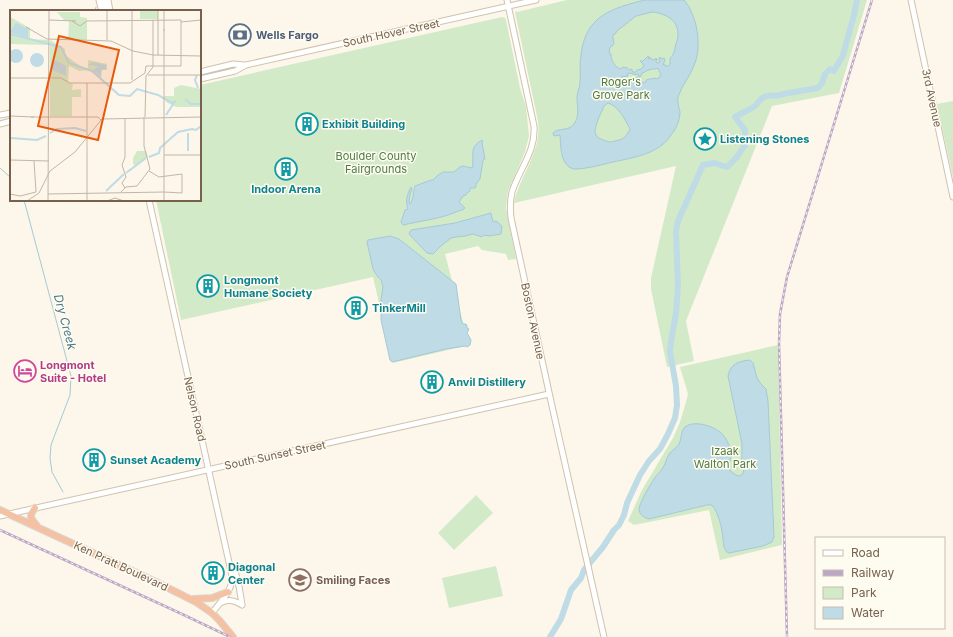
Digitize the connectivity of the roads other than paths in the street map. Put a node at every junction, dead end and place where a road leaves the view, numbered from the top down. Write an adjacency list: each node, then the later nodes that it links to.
1 (100, 0): 8 (street)
2 (104, 0): 9 (street)
3 (108, 0): 10 (street)
4 (507, 0): 7 (street, Boston Avenue)
5 (536, 0): 7 (street, South Hover Street)
6 (911, 0): 20 (street, 3rd Avenue)
7 (508, 6): 11 (street, South Hover Street); 22 (street, Boston Avenue)
8 (102, 10)
9 (106, 10)
10 (110, 10)
11 (246, 65): 12 (street, South Hover Street); 14 (street, South Hover Street)
12 (219, 67): 13 (street, South Hover Street); 14 (street)
13 (201, 72)
14 (221, 74): 15 (street, South Hover Street)
15 (201, 79)
16 (10, 113): 17 (street)
17 (0, 116)
18 (10, 121): 19 (street)
19 (0, 124)
20 (953, 197)
21 (149, 201): 23 (street, Nelson Road)
22 (549, 394): 23 (street, South Sunset Street); 35 (street, Boston Avenue)
23 (209, 470): 24 (street, South Sunset Street); 29 (street, Nelson Road)
24 (35, 508): 26 (street, South Sunset Street); 28 (highway)
25 (0, 510): 26 (highway, Ken Pratt Boulevard)
26 (9, 514): 27 (street, South Sunset Street); 28 (highway, Ken Pratt Boulevard)
27 (0, 516)
28 (38, 528): 31 (highway, Ken Pratt Boulevard)
29 (230, 562): 30 (street, Nelson Road); 32 (street)
30 (228, 592): 31 (highway); 32 (street, Nelson Road)
31 (192, 600): 33 (highway, Ken Pratt Boulevard)
32 (219, 604): 33 (street, Nelson Road)
33 (212, 613): 34 (highway, Ken Pratt Boulevard)
34 (233, 637)
35 (604, 637)

